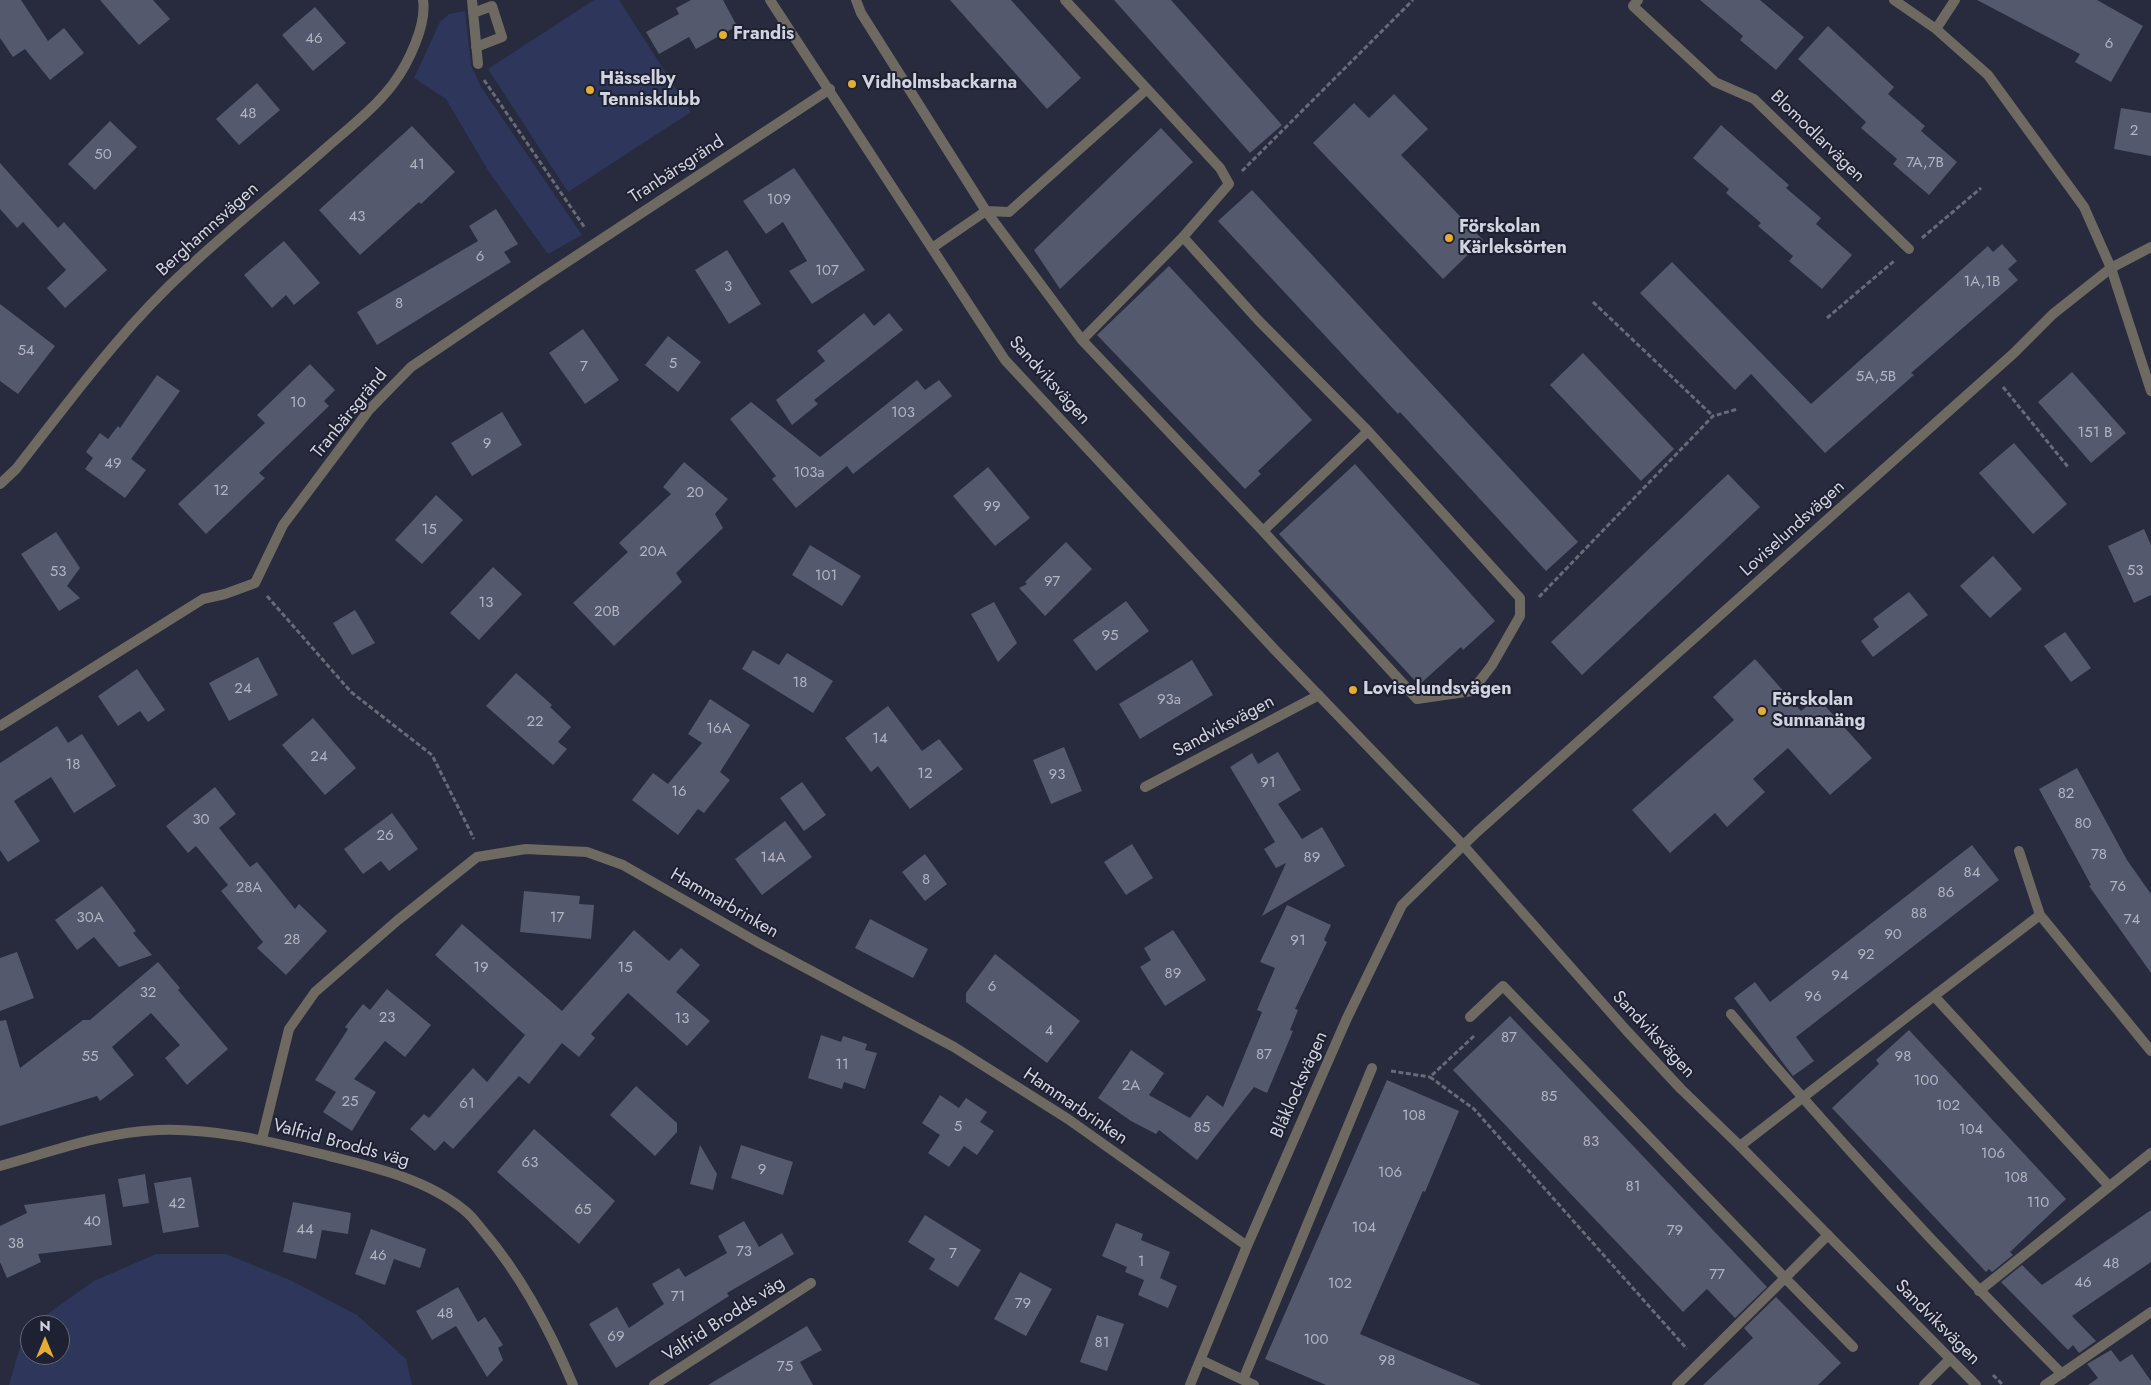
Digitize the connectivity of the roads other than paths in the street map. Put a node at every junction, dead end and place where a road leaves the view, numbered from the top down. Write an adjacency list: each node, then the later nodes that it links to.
1 (423, 0): 24 (street, Berghamnsvägen)
2 (472, 0): 9 (street)
3 (770, 0): 13 (street, Sandviksvägen)
4 (856, 0): 15 (street)
5 (1065, 0): 14 (street)
6 (1638, 0): 19 (street, Blomodlarvägen)
7 (1894, 0): 10 (street)
8 (1955, 0): 10 (street)
9 (473, 13): 11 (street); 11 (street)
10 (1936, 29): 20 (street)
11 (476, 47): 12 (street)
12 (478, 64)
13 (830, 89): 17 (street, Sandviksvägen); 27 (street, Tranbärsgränd)
14 (1147, 89): 15 (street); 16 (street)
15 (986, 210): 17 (street); 21 (street)
16 (1183, 237): 21 (street); 23 (street)
17 (932, 248): 26 (street, Sandviksvägen)
18 (2151, 248): 20 (street, Loviselundsvägen)
19 (1909, 249)
20 (2112, 268): 22 (street); 29 (street, Loviselundsvägen)
21 (1082, 340): 25 (street)
22 (2151, 391)
23 (1368, 431): 25 (street); 25 (street)
24 (0, 484)
25 (1263, 531)
26 (1319, 695): 28 (street, Sandviksvägen); 29 (street, Sandviksvägen)
27 (0, 726)
28 (1145, 787)
29 (1463, 845): 39 (street, Sandviksvägen); 44 (street, Blåklocksvägen)
30 (2019, 850): 31 (street)
31 (2040, 916): 32 (street); 35 (street)
32 (1934, 996): 37 (street); 42 (street)
33 (1731, 1014): 37 (street)
34 (1470, 1017): 45 (street)
35 (2151, 1051)
36 (1372, 1068): 53 (street)
37 (1802, 1098): 39 (street); 47 (street)
38 (262, 1139): 41 (street, Valfrid Brodds väg); 44 (street, Hammarbrinken); 54 (street, Valfrid Brodds väg)
39 (1740, 1146): 43 (street, Sandviksvägen)
40 (2151, 1153): 42 (street)
41 (0, 1166)
42 (2109, 1186): 47 (street)
43 (1828, 1235): 45 (street); 50 (street, Sandviksvägen)
44 (1247, 1246): 51 (street, Blåklocksvägen)
45 (1785, 1278): 49 (street); 58 (street)
46 (811, 1283): 55 (street, Valfrid Brodds väg)
47 (1979, 1291): 52 (street)
48 (2151, 1312): 52 (street)
49 (1853, 1347)
50 (1950, 1359): 59 (street); 60 (street, Sandviksvägen)
51 (1201, 1360): 53 (street); 56 (street, Blåklocksvägen)
52 (2062, 1374): 61 (street)
53 (1243, 1380): 57 (street)
54 (572, 1385)
55 (654, 1385)
56 (1190, 1385)
57 (1254, 1385)
58 (1677, 1385)
59 (1924, 1385)
60 (1976, 1385)
61 (2045, 1385)

